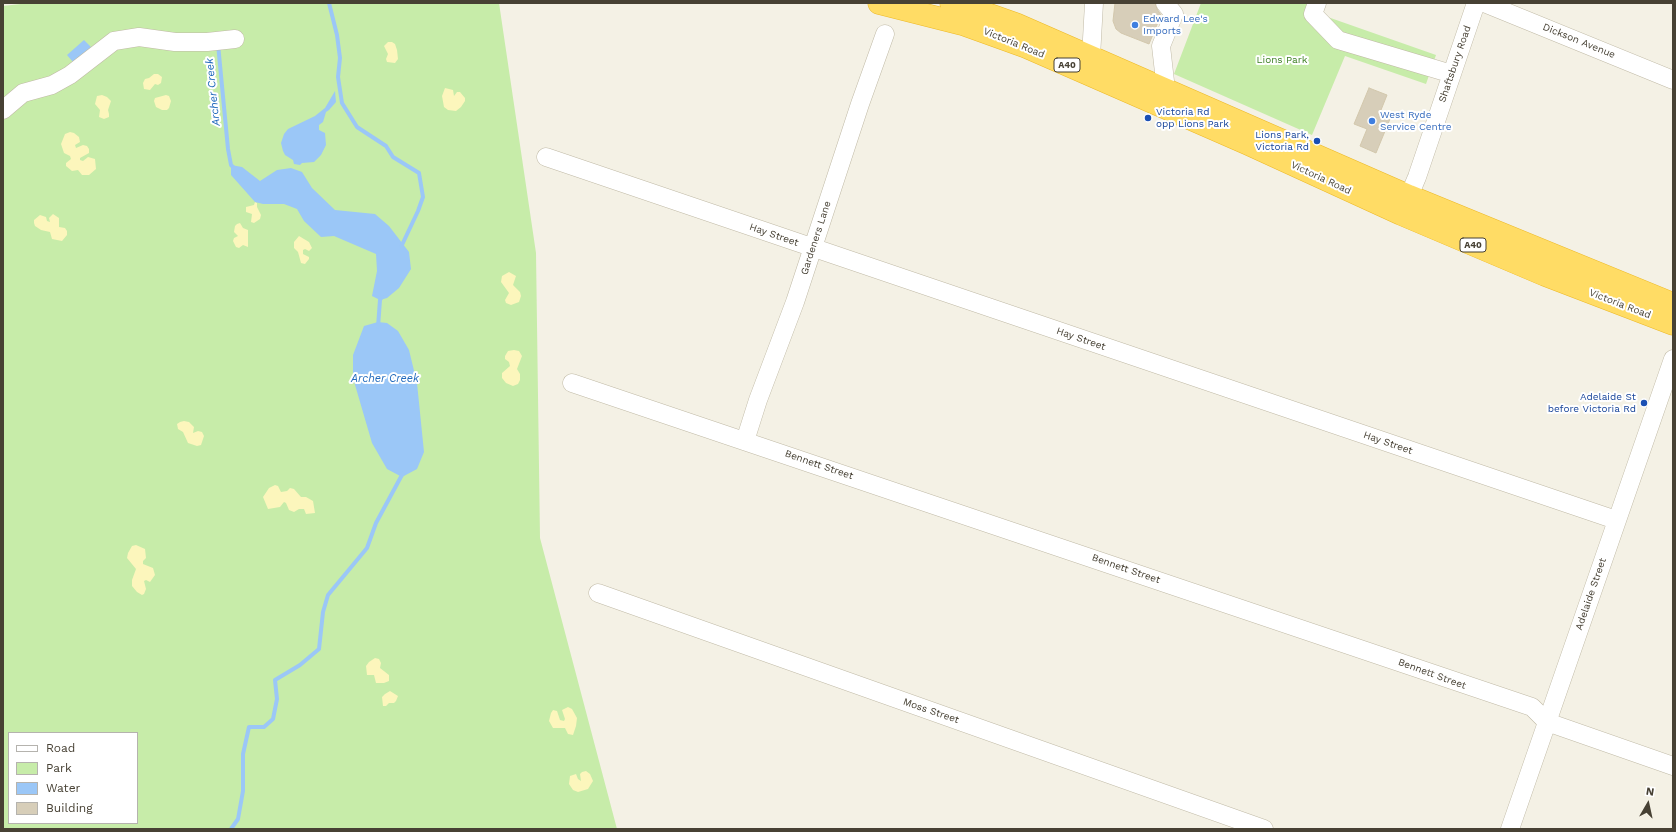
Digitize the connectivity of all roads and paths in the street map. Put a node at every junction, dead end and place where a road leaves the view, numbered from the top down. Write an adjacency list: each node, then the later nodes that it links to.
1 (879, 3): 16 (highway, Victoria Road / A40)
2 (951, 3): 10 (highway, Victoria Road / A40)
3 (1094, 3): 10 (street)
4 (1164, 3): 13 (street)
5 (1318, 3): 11 (street)
6 (1476, 3): 11 (street, Shaftsbury Road)
7 (1484, 3): 12 (street, Dickson Avenue)
8 (885, 34): 17 (street, Gardeners Lane)
9 (233, 40): 14 (street)
10 (1091, 57): 13 (highway, Victoria Road / A40)
11 (1452, 74): 16 (street, Shaftsbury Road)
12 (1673, 80)
13 (1166, 90): 16 (highway, Victoria Road / A40)
14 (3, 110)
15 (546, 157): 17 (street, Hay Street)
16 (1405, 205): 18 (highway, Victoria Road / A40); 19 (highway, Victoria Road / A40)
17 (813, 248): 22 (street, Gardeners Lane); 23 (street, Hay Street)
18 (1673, 304)
19 (1673, 324)
20 (1673, 359): 23 (street, Adelaide Street)
21 (572, 383): 22 (street, Bennett Street)
22 (745, 441): 25 (street, Bennett Street)
23 (1616, 520): 25 (street, Adelaide Street)
24 (598, 594): 27 (street, Moss Street)
25 (1547, 722): 26 (street, Bennett Street); 28 (street, Adelaide Street)
26 (1673, 766)
27 (1264, 829)
28 (1510, 829)

